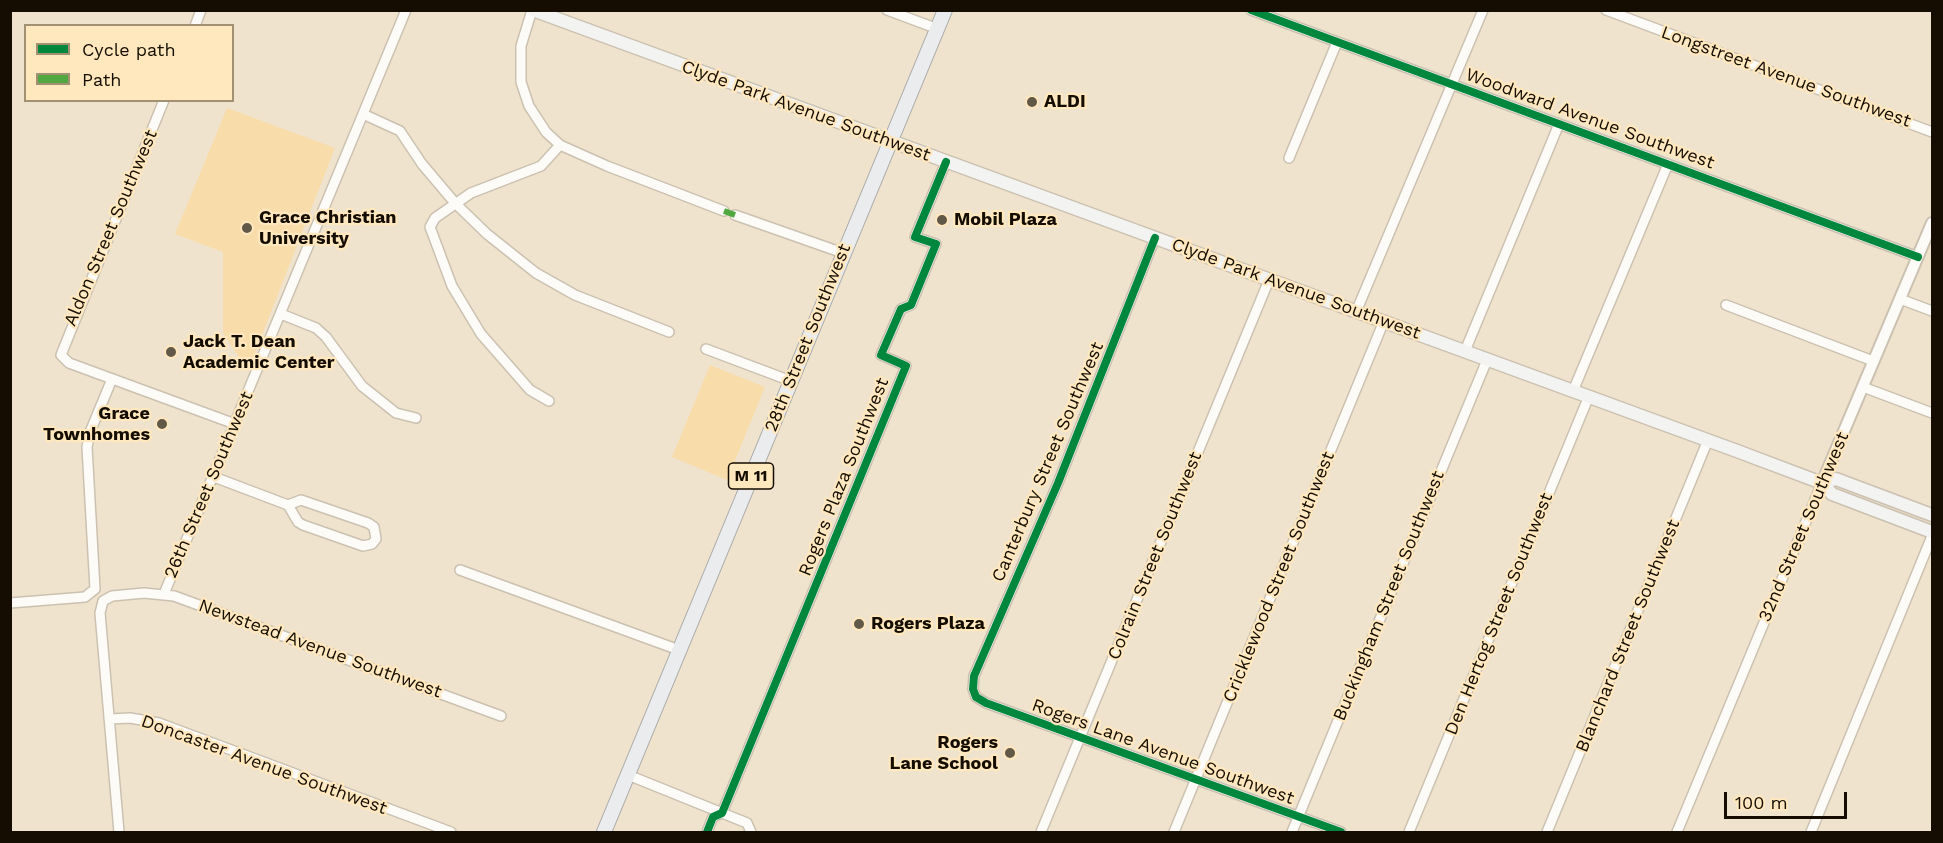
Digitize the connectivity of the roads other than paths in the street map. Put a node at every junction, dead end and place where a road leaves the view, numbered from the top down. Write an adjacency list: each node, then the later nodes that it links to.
1 (406, 10): 12 (street, 26th Street Southwest)
2 (533, 10): 15 (main road, Clyde Park Avenue Southwest); 16 (street)
3 (886, 10): 8 (street)
4 (945, 10): 8 (main road, 28th Street Southwest / M 11)
5 (1251, 10): 9 (street, Woodward Avenue Southwest)
6 (1483, 10): 10 (street)
7 (1606, 10): 14 (street, Longstreet Avenue Southwest)
8 (938, 29): 15 (main road, 28th Street Southwest / M 11)
9 (1337, 42): 10 (street, Woodward Avenue Southwest); 17 (street)
10 (1451, 84): 13 (street, Woodward Avenue Southwest); 31 (street)
11 (163, 102): 39 (street, Aldon Street Southwest)
12 (363, 114): 20 (street); 32 (street, 26th Street Southwest)
13 (1559, 124): 19 (street, Woodward Avenue Southwest); 36 (street)
14 (1932, 132)
15 (889, 141): 18 (main road, Clyde Park Avenue Southwest); 25 (main road, 28th Street Southwest / M 11)
16 (560, 145): 20 (street); 21 (street)
17 (1289, 158)
18 (946, 162): 24 (main road, Clyde Park Avenue Southwest); 64 (street, Rogers Plaza Southwest)
19 (1668, 164): 26 (street, Woodward Avenue Southwest); 42 (street)
20 (455, 203): 34 (street); 44 (street)
21 (724, 211)
22 (735, 215): 25 (street)
23 (1932, 223): 26 (street, 32nd Street Southwest)
24 (1155, 238): 27 (main road, Clyde Park Avenue Southwest); 58 (street, Canterbury Street Southwest)
25 (843, 254): 40 (main road, 28th Street Southwest / M 11)
26 (1918, 257): 28 (street, 32nd Street Southwest)
27 (1269, 280): 31 (main road, Clyde Park Avenue Southwest); 61 (street, Colrain Street Southwest)
28 (1900, 298): 30 (street); 38 (street, 32nd Street Southwest)
29 (1726, 305): 38 (street)
30 (1932, 310)
31 (1356, 312): 33 (main road, Clyde Park Avenue Southwest)
32 (281, 314): 46 (street); 47 (street, 26th Street Southwest)
33 (1384, 321): 36 (main road, Clyde Park Avenue Southwest); 63 (street, Cricklewood Street Southwest)
34 (669, 332)
35 (706, 349): 40 (street)
36 (1465, 351): 37 (main road, Clyde Park Avenue Southwest)
37 (1486, 360): 42 (main road, Clyde Park Avenue Southwest); 65 (street, Buckingham Street Southwest)
38 (1873, 362): 41 (street, 32nd Street Southwest)
39 (112, 379): 47 (street); 56 (street)
40 (791, 381): 57 (main road, 28th Street Southwest / M 11)
41 (1863, 387): 45 (street); 50 (street, 32nd Street Southwest)
42 (1573, 391): 43 (main road, Clyde Park Avenue Southwest)
43 (1589, 396): 48 (main road, Clyde Park Avenue Southwest); 75 (street, Den Hertog Street Southwest)
44 (549, 401)
45 (1932, 413)
46 (416, 418)
47 (235, 424): 49 (street, 26th Street Southwest)
48 (1708, 440): 50 (main road, Clyde Park Avenue Southwest); 76 (street, Blanchard Street Southwest)
49 (214, 477): 51 (street); 55 (street, 26th Street Southwest)
50 (1822, 483): 52 (main road, Clyde Park Avenue Southwest); 53 (main road, Clyde Park Avenue Southwest); 77 (street, 32nd Street Southwest)
51 (288, 504): 51 (street)
52 (1932, 515)
53 (1932, 534): 78 (street)
54 (460, 570): 57 (street)
55 (164, 594): 59 (street, Newstead Avenue Southwest); 60 (street, Newstead Avenue Southwest)
56 (10, 603)
57 (679, 650): 62 (main road, 28th Street Southwest / M 11)
58 (976, 697): 61 (street, Rogers Lane Avenue Southwest)
59 (501, 716)
60 (110, 719): 66 (street); 67 (street, Doncaster Avenue Southwest)
61 (1080, 738): 63 (street, Rogers Lane Avenue Southwest); 71 (street, Colrain Street Southwest)
62 (628, 775): 64 (street); 68 (main road, 28th Street Southwest / M 11)
63 (1196, 780): 65 (street, Rogers Lane Avenue Southwest); 72 (street, Cricklewood Street Southwest)
64 (722, 813): 69 (street, Rogers Plaza Southwest); 70 (street)
65 (1298, 816): 73 (street, Buckingham Street Southwest); 74 (street, Rogers Lane Avenue Southwest)
66 (119, 832)
67 (451, 832)
68 (604, 832)
69 (707, 832)
70 (751, 832)
71 (1041, 832)
72 (1174, 832)
73 (1292, 832)
74 (1341, 832)
75 (1409, 832)
76 (1547, 832)
77 (1677, 832)
78 (1811, 832)

